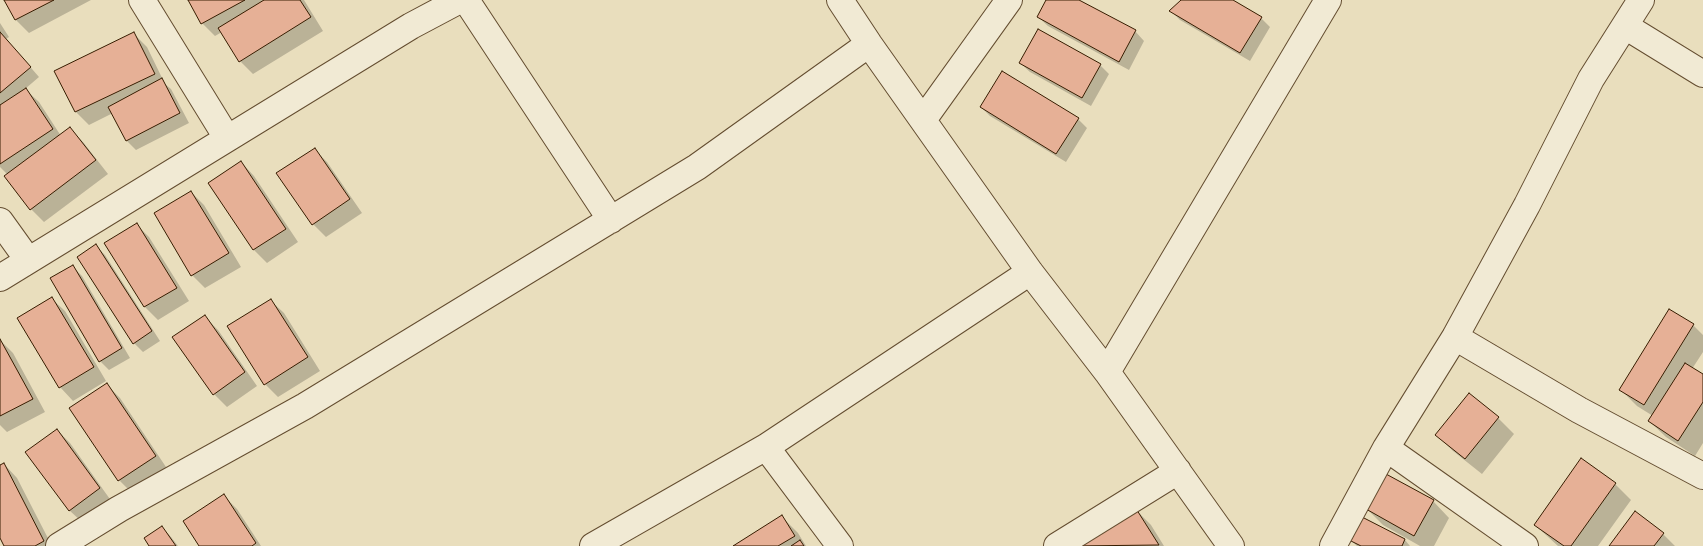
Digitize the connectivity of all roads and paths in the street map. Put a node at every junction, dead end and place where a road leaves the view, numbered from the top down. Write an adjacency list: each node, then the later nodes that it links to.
1 (142, 0): 12 (street)
2 (460, 0): 12 (street)
3 (466, 0): 13 (street)
4 (840, 0): 9 (street)
5 (1009, 0): 11 (street)
6 (1328, 0): 19 (street)
7 (1641, 0): 8 (street)
8 (1625, 26): 10 (street); 18 (street)
9 (869, 44): 11 (street); 13 (street)
10 (1703, 74)
11 (923, 120): 16 (street)
12 (227, 138): 15 (street)
13 (610, 220): 24 (street)
14 (0, 221): 15 (street)
15 (28, 260): 17 (street)
16 (1030, 272): 19 (street); 20 (street)
17 (0, 278)
18 (1455, 336): 21 (street); 23 (street)
19 (1107, 372): 22 (street)
20 (766, 447): 25 (street); 26 (street)
21 (1386, 448): 29 (street); 30 (street)
22 (1178, 471): 27 (street); 28 (street)
23 (1703, 476)
24 (60, 546)
25 (593, 546)
26 (840, 546)
27 (1057, 546)
28 (1231, 546)
29 (1333, 546)
30 (1525, 546)

